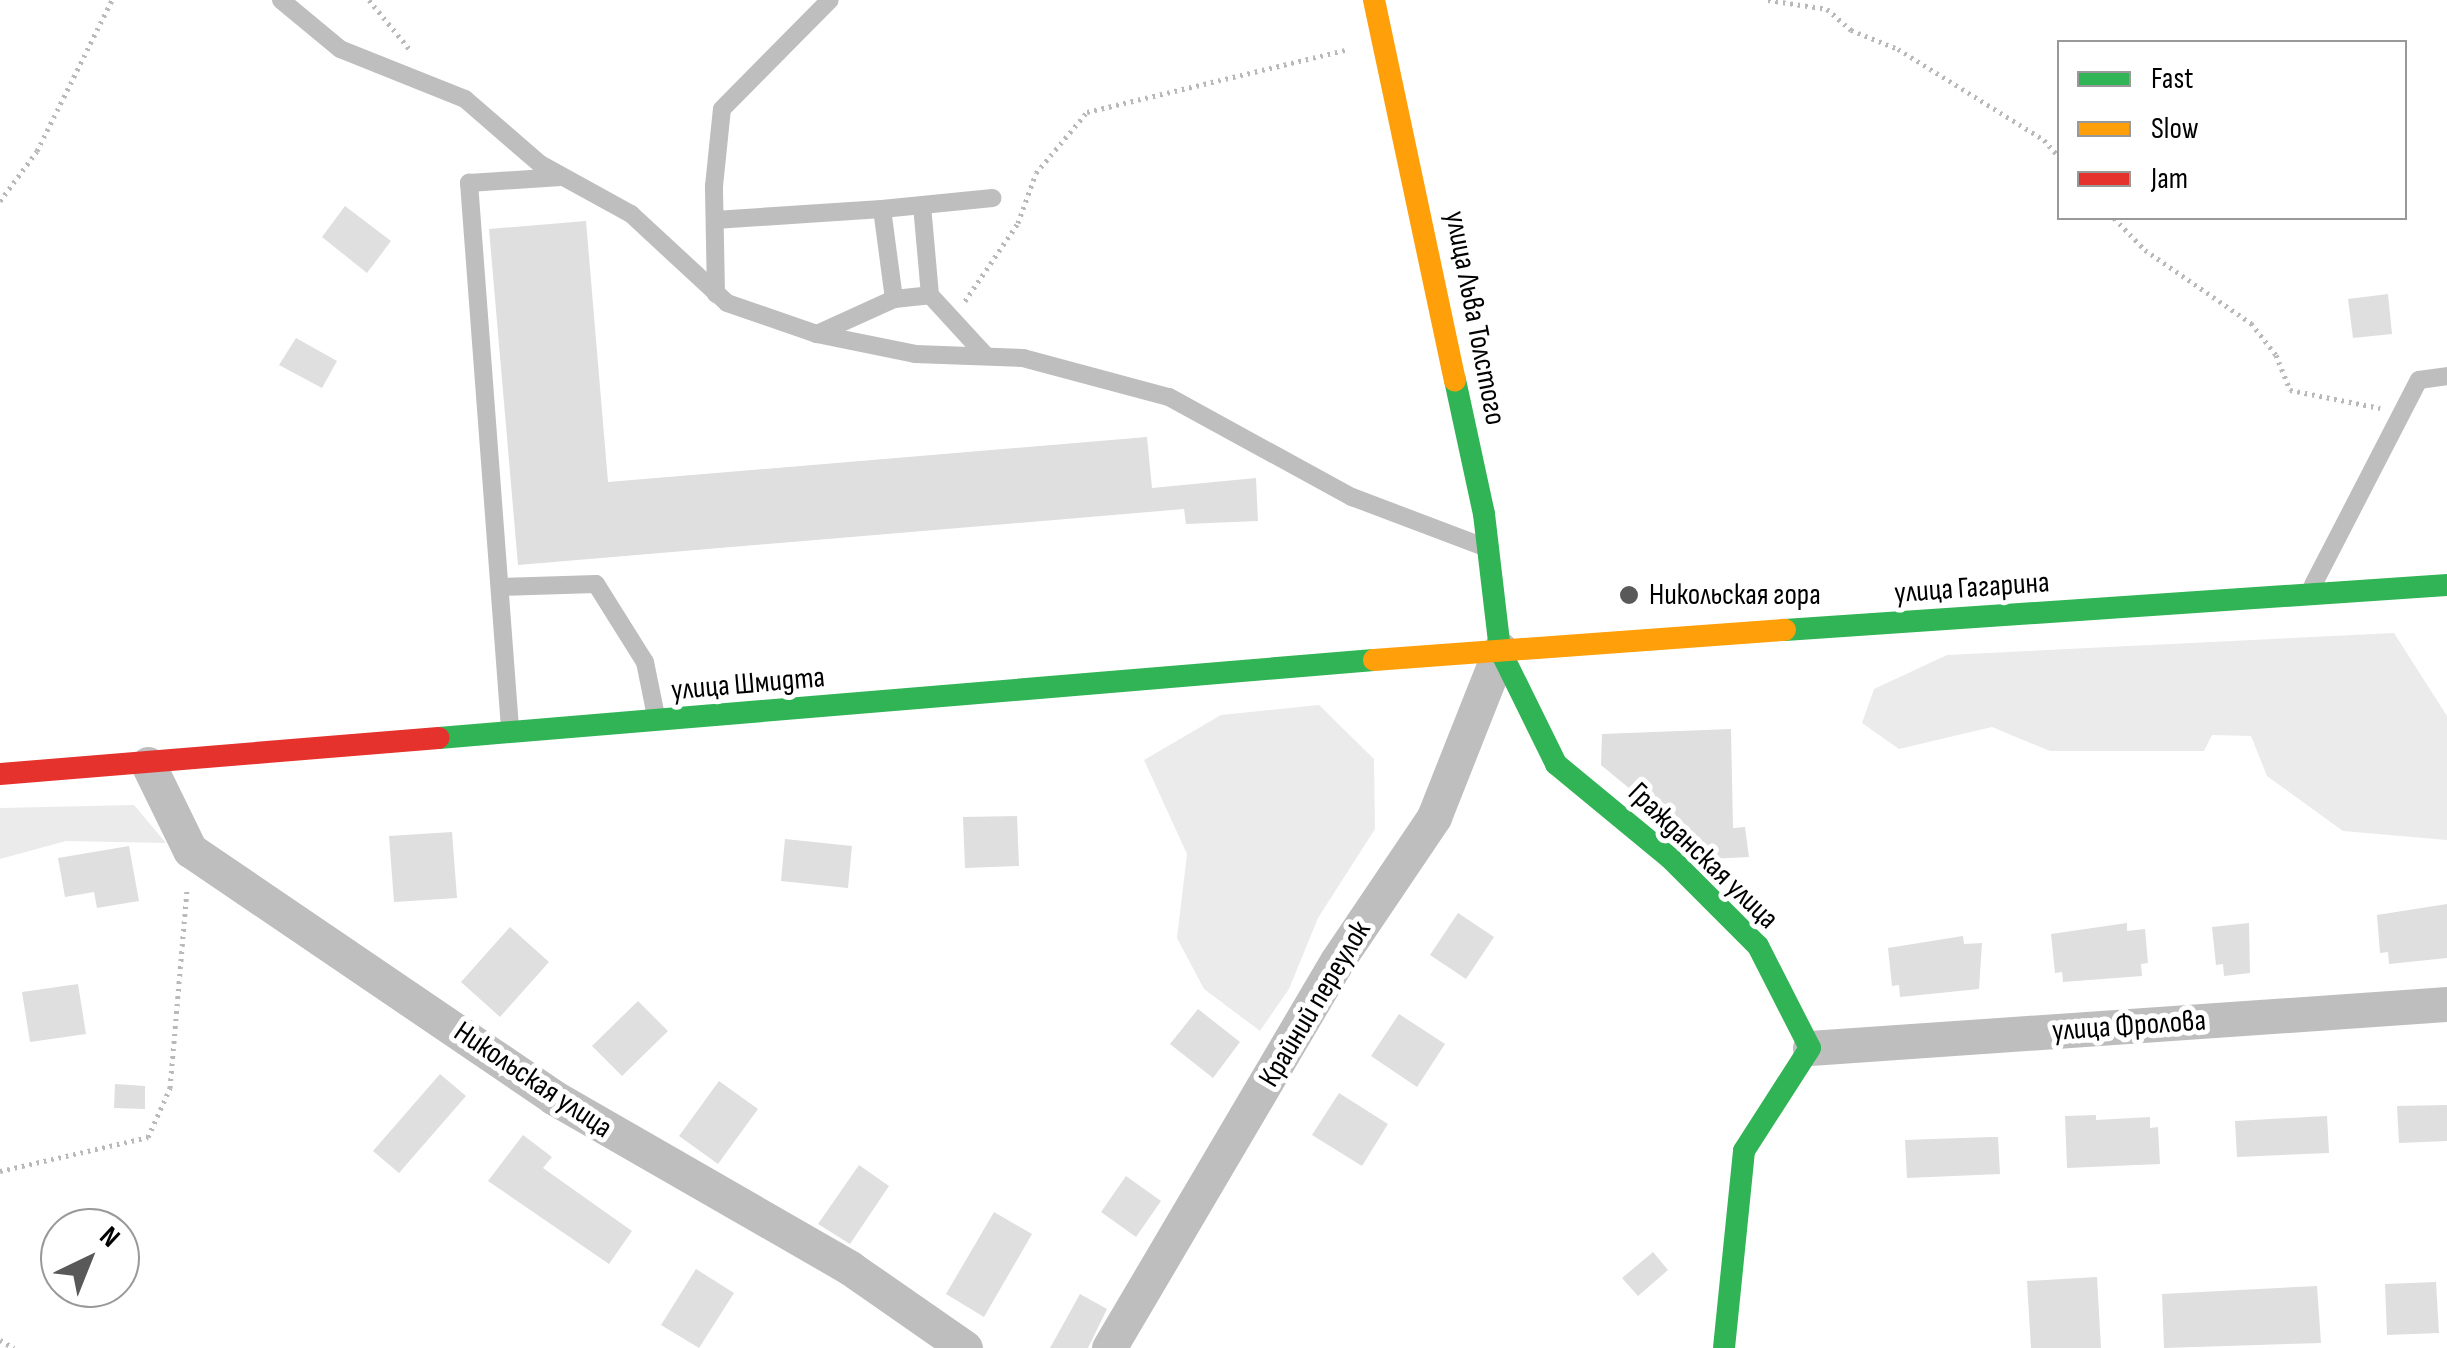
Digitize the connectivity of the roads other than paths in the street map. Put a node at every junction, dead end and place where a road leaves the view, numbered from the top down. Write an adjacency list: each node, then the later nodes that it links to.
1 (281, 0): 4 (lane)
2 (830, 0): 8 (lane)
3 (1374, 0): 15 (main road, улица Льва Толстого)
4 (564, 177): 9 (lane); 17 (lane)
5 (992, 198): 6 (lane)
6 (922, 205): 7 (lane); 10 (lane)
7 (882, 209): 8 (lane); 11 (lane)
8 (714, 220): 9 (lane)
9 (716, 294): 12 (lane)
10 (930, 295): 11 (lane); 13 (lane)
11 (894, 299): 12 (lane)
12 (817, 334): 13 (lane)
13 (986, 356): 15 (lane)
14 (2447, 376): 18 (lane)
15 (1488, 549): 19 (main road, улица Льва Толстого)
16 (2447, 585): 18 (main road, улица Гагарина)
17 (500, 587): 20 (lane); 21 (lane)
18 (2308, 595): 19 (main road, улица Гагарина)
19 (1500, 650): 20 (main road, улица Шмидта); 25 (main road, Гражданская улица); 27 (street, Крайний переулок)
20 (657, 721): 21 (main road, улица Шмидта)
21 (511, 734): 22 (main road, улица Шмидта)
22 (148, 764): 23 (main road, улица Шмидта); 26 (street, Никольская улица)
23 (0, 767)
24 (2447, 1004): 25 (street, улица Фролова)
25 (1810, 1048): 28 (main road)
26 (965, 1348)
27 (1109, 1348)
28 (1724, 1348)

